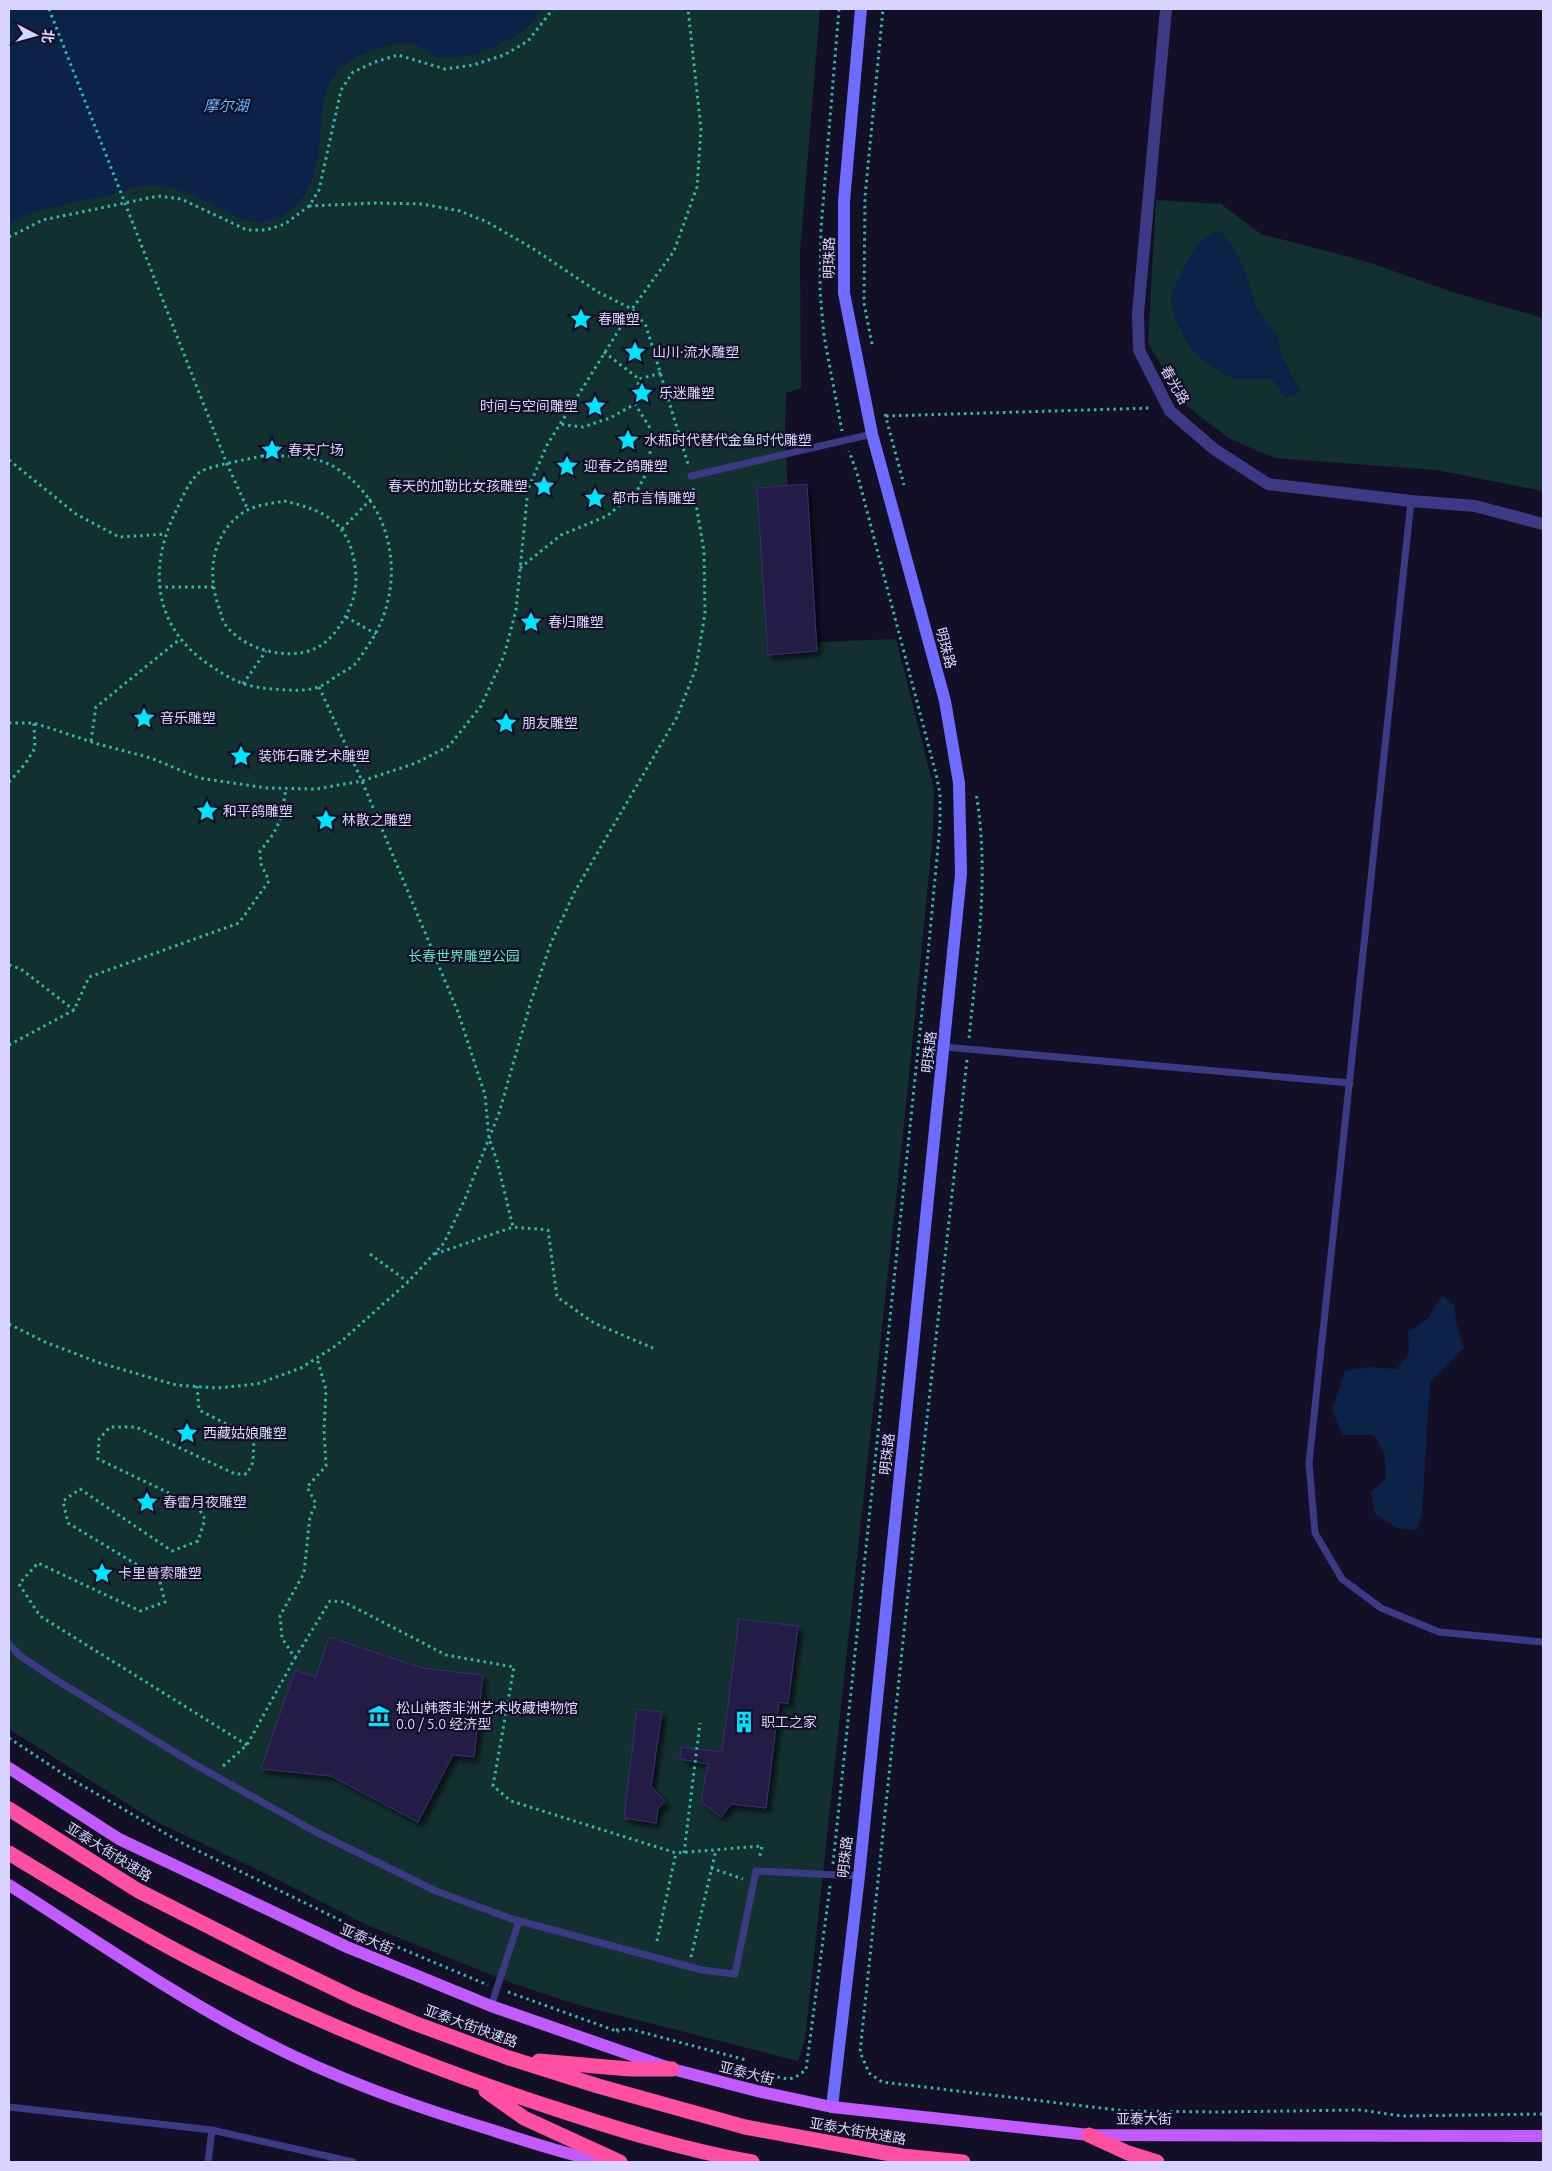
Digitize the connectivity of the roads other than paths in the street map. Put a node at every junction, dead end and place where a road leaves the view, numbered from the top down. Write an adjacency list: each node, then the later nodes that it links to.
1 (861, 9): 3 (street, 明珠路)
2 (1166, 9): 5 (street, 春光路)
3 (872, 434): 4 (lane); 7 (street, 明珠路)
4 (691, 476)
5 (1411, 501): 6 (street, 春光路); 8 (lane)
6 (1543, 524)
7 (944, 1047): 8 (lane); 14 (street, 明珠路)
8 (1350, 1083): 9 (lane)
9 (1543, 1642)
10 (9, 1644): 16 (lane)
11 (9, 1768): 17 (main road, 亚泰大街)
12 (9, 1809): 18 (highway, 亚泰大街快速路)
13 (9, 1853): 20 (highway)
14 (858, 1876): 16 (lane); 22 (street, 明珠路)
15 (9, 1885): 28 (main road)
16 (519, 1921): 17 (lane)
17 (491, 2006): 19 (main road, 亚泰大街)
18 (509, 2058): 19 (highway); 31 (highway, 亚泰大街快速路)
19 (672, 2069): 22 (main road, 亚泰大街)
20 (475, 2082): 29 (highway); 30 (highway)
21 (9, 2107): 23 (lane)
22 (832, 2107): 24 (main road, 亚泰大街)
23 (212, 2130): 26 (lane); 27 (lane)
24 (1089, 2135): 25 (main road, 亚泰大街); 32 (highway)
25 (1543, 2136)
26 (208, 2162)
27 (353, 2162)
28 (600, 2162)
29 (620, 2162)
30 (752, 2162)
31 (963, 2162)
32 (1157, 2162)

